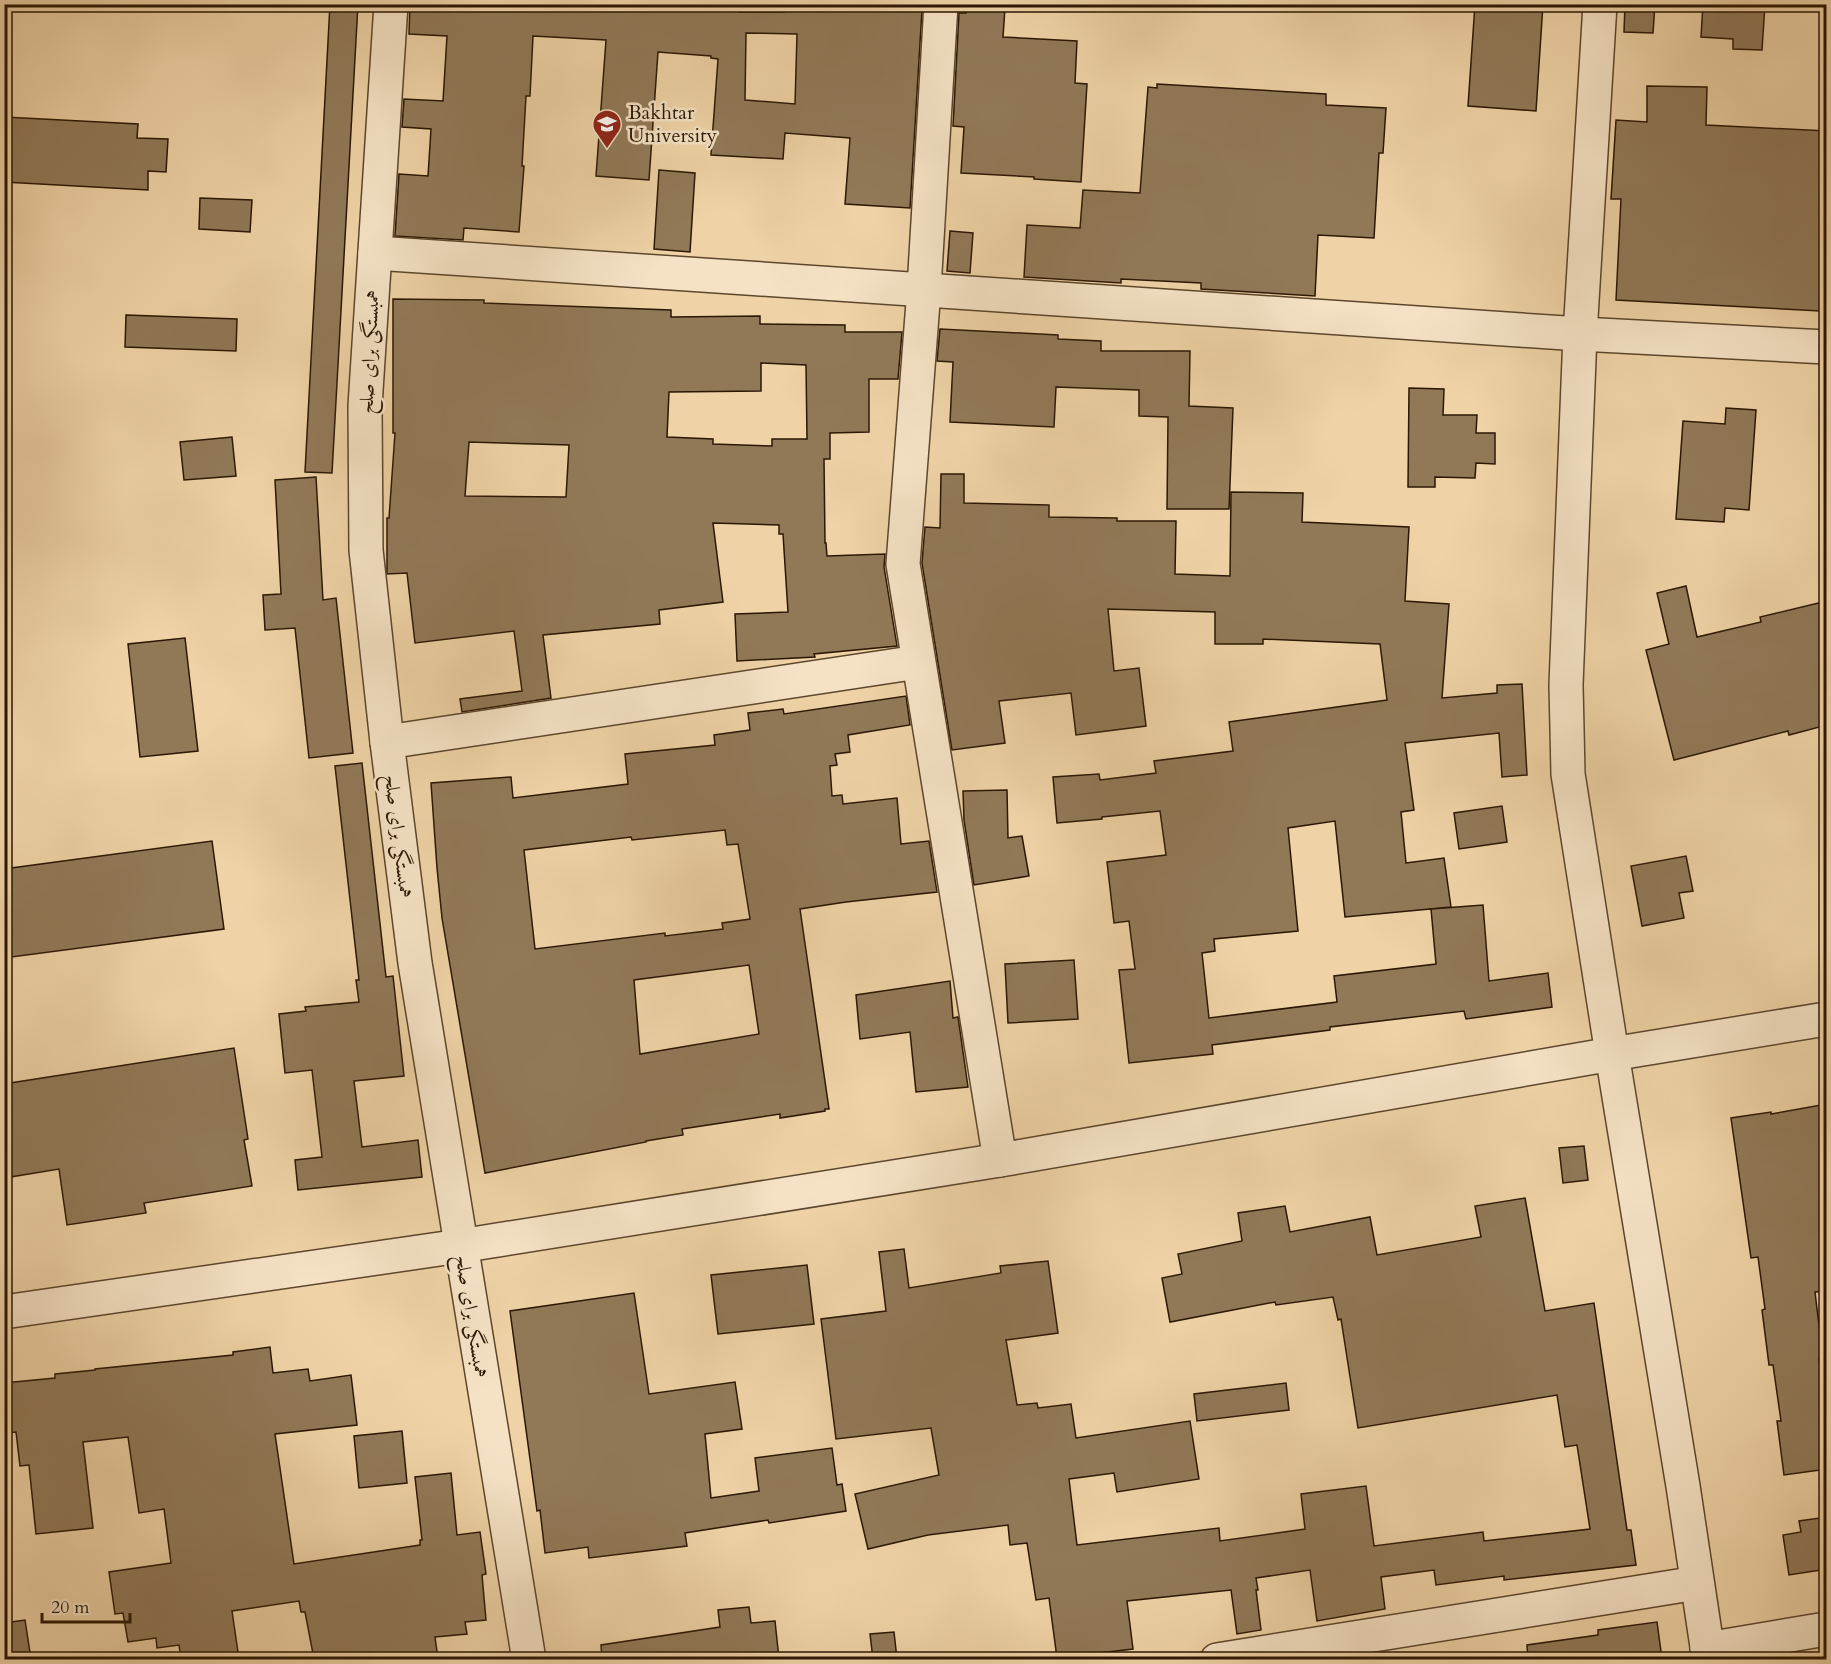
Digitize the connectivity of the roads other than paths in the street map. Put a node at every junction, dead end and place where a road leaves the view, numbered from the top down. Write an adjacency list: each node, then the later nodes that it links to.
1 (391, 4): 4 (street, همبستگی برای صلح)
2 (941, 4): 5 (street)
3 (1600, 4): 6 (street)
4 (375, 253): 5 (street); 9 (street, همبستگی برای صلح)
5 (924, 289): 6 (street); 8 (street)
6 (1580, 334): 7 (street); 11 (street)
7 (1827, 346)
8 (918, 662): 9 (street); 12 (street)
9 (387, 742): 13 (street, همبستگی برای صلح)
10 (1827, 1019): 11 (street)
11 (1612, 1054): 12 (street); 15 (street)
12 (1000, 1160): 13 (street)
13 (460, 1246): 14 (street); 18 (street, همبستگی برای صلح)
14 (4, 1312)
15 (1697, 1583): 17 (street); 19 (street)
16 (1827, 1629): 17 (street)
17 (1708, 1654)
18 (529, 1659)
19 (1217, 1659)

